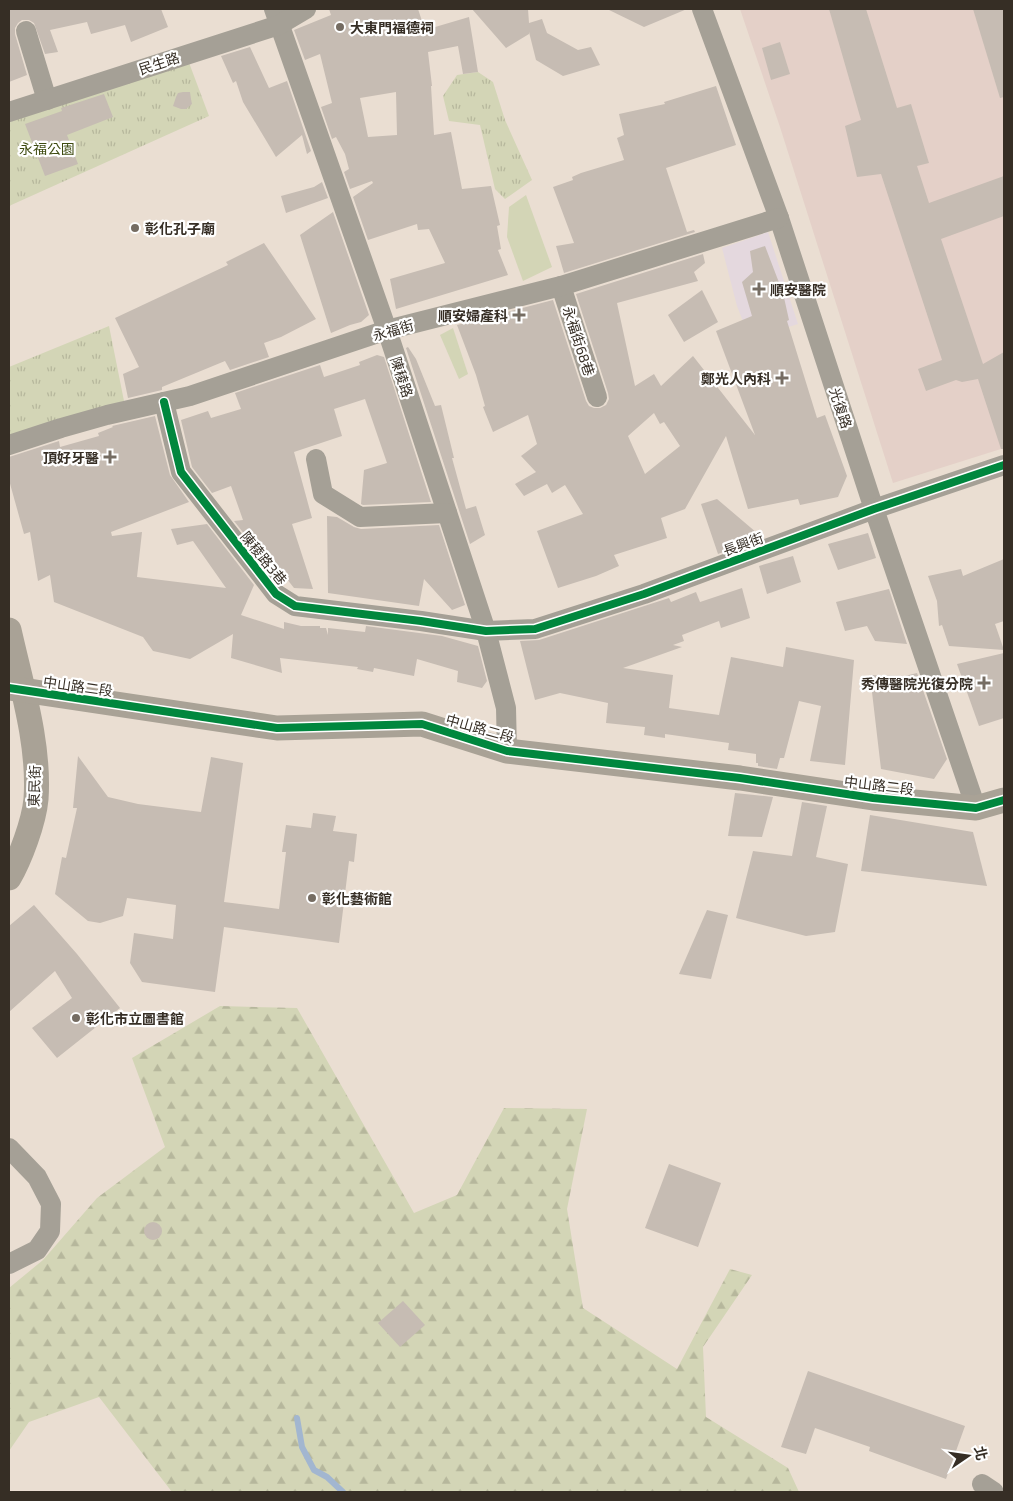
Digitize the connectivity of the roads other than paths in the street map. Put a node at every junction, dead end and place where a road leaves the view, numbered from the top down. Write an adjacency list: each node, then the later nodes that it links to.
1 (306, 9): 3 (street, 民生路)
2 (702, 9): 7 (street, 光復路)
3 (277, 17): 5 (street, 民生路); 9 (street, 陳稜路)
4 (26, 31): 5 (street)
5 (47, 100): 6 (street, 民生路)
6 (9, 112)
7 (779, 218): 8 (street, 永福街); 15 (street, 光復路)
8 (561, 286): 9 (street, 永福街); 10 (street, 永福街68巷)
9 (387, 330): 11 (street, 永福街); 16 (street, 陳稜路)
10 (597, 397)
11 (164, 402): 12 (street, 永福街); 18 (street, 陳稜路3巷)
12 (9, 445)
13 (316, 459): 16 (street)
14 (1004, 465): 15 (street, 長興街)
15 (874, 509): 18 (street, 長興街); 22 (street, 光復路)
16 (447, 513): 18 (street, 陳稜路)
17 (9, 630): 19 (main road, 東民街)
18 (486, 631): 20 (street, 陳稜路)
19 (15, 689): 20 (main road, 中山路二段); 23 (main road, 東民街)
20 (507, 751): 22 (main road, 中山路二段)
21 (1004, 800): 22 (main road, 中山路二段)
22 (976, 808)
23 (9, 878)
24 (9, 1148): 25 (street)
25 (9, 1264)

